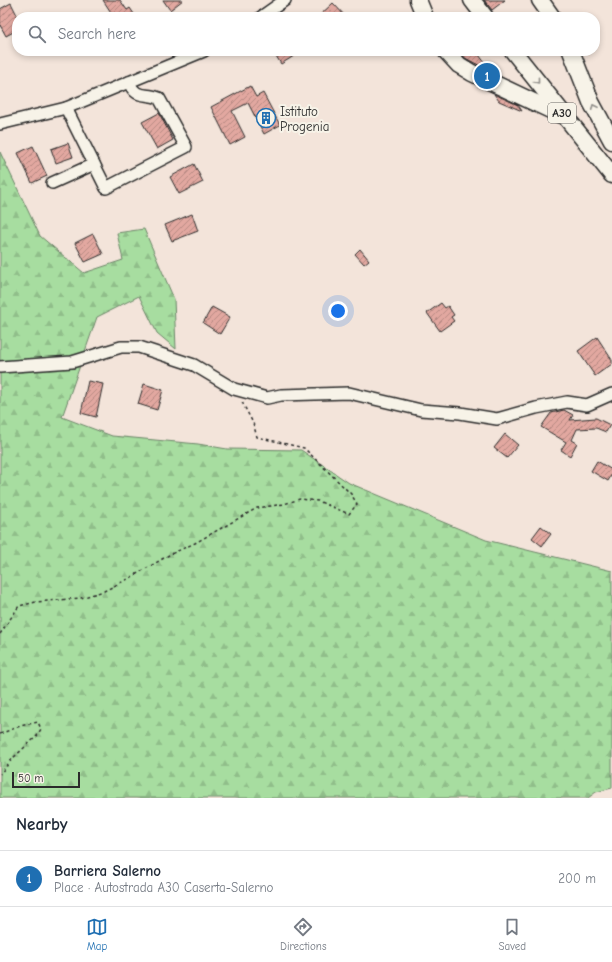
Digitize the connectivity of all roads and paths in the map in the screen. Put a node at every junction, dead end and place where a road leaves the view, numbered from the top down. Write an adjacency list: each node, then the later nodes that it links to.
1 (285, 0): 5 (street)
2 (418, 0): 6 (highway)
3 (472, 0): 7 (highway)
4 (540, 0): 8 (highway)
5 (268, 12)
6 (423, 12)
7 (481, 12)
8 (548, 12)
9 (192, 56): 13 (street)
10 (451, 56): 15 (highway)
11 (516, 56): 15 (highway, A30, one-way to 15)
12 (573, 56): 17 (highway, A30, one-way to 12)
13 (129, 82): 14 (street); 18 (street)
14 (66, 108): 16 (street); 18 (street)
15 (565, 117): 19 (highway, A30)
16 (0, 124)
17 (612, 141)
18 (94, 164): 20 (street)
19 (612, 175)
20 (52, 183)
21 (0, 367): 22 (street)
22 (234, 389): 23 (street); 24 (path)
23 (612, 394)
24 (0, 634)
25 (0, 734): 26 (path)
26 (0, 774)

